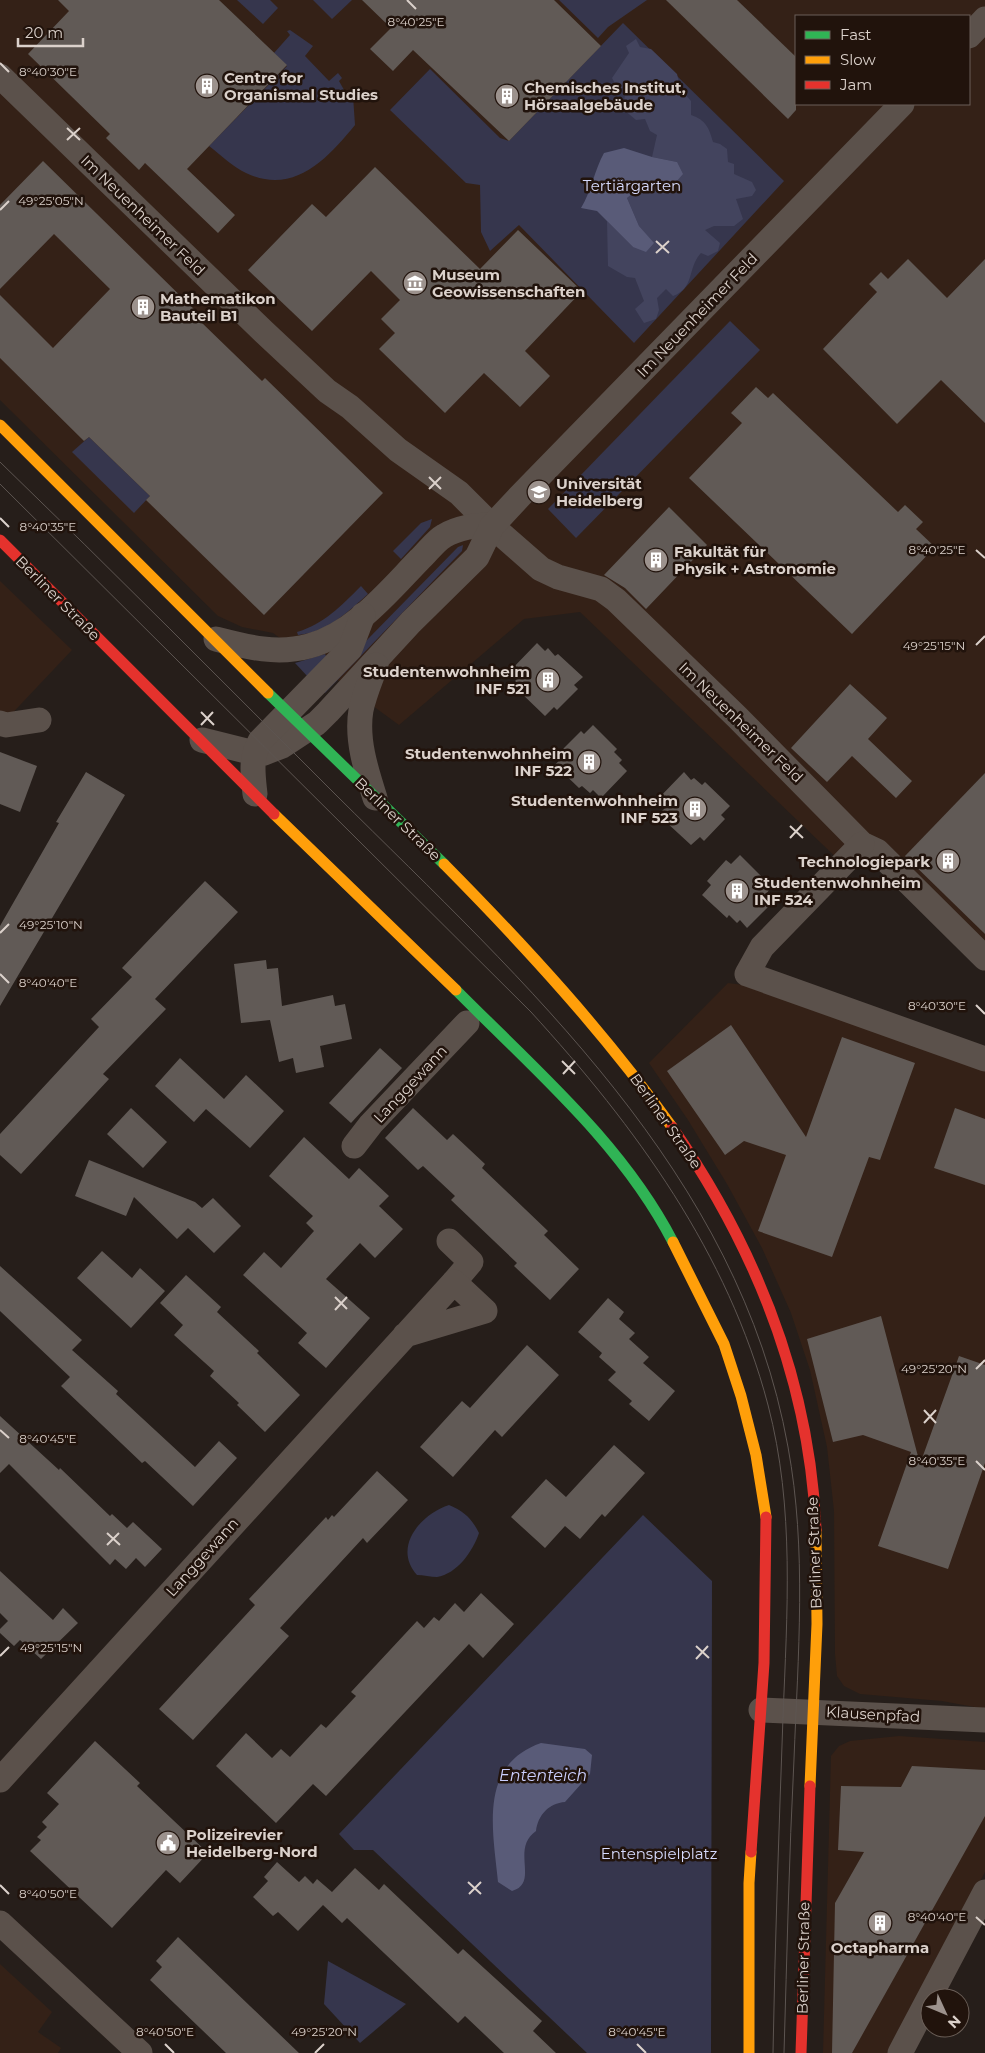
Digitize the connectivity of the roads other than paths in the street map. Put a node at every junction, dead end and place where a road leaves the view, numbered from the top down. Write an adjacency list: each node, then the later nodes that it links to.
1 (985, 19): 2 (street)
2 (970, 35)
3 (0, 76): 6 (street, Im Neuenheimer Feld)
4 (901, 105): 6 (street, Im Neuenheimer Feld)
5 (0, 425): 9 (main road, Berliner Straße)
6 (492, 526): 8 (street); 10 (street, Im Neuenheimer Feld); 19 (street, Im Neuenheimer Feld)
7 (0, 540): 15 (main road, Berliner Straße)
8 (364, 615): 9 (street); 11 (street)
9 (216, 639): 11 (main road, Berliner Straße)
10 (379, 658): 14 (street, Im Neuenheimer Feld); 18 (street, Im Neuenheimer Feld)
11 (288, 713): 14 (main road, Berliner Straße); 16 (street)
12 (39, 720): 13 (street)
13 (0, 723)
14 (306, 730): 16 (street, Im Neuenheimer Feld); 18 (main road, Berliner Straße)
15 (202, 740): 16 (street, Berliner Straße); 17 (main road, Berliner Straße)
16 (254, 753): 17 (street)
17 (256, 794): 27 (main road, Berliner Straße)
18 (376, 798): 28 (main road, Berliner Straße)
19 (862, 844): 20 (street, Im Neuenheimer Feld); 22 (street)
20 (985, 958)
21 (467, 1023): 23 (street, Langgewann)
22 (985, 1059)
23 (354, 1146)
24 (449, 1240): 25 (street, Langgewann)
25 (454, 1282): 26 (street, Langgewann); 26 (street)
26 (405, 1335): 30 (street, Langgewann)
27 (761, 1710): 28 (street, Klausenpfad); 34 (main road, Berliner Straße)
28 (813, 1712): 29 (street, Klausenpfad); 35 (main road, Berliner Straße)
29 (985, 1720)
30 (0, 1780)
31 (985, 1892): 36 (street)
32 (0, 1923): 33 (street)
33 (140, 2053)
34 (749, 2053)
35 (801, 2053)
36 (900, 2053)

